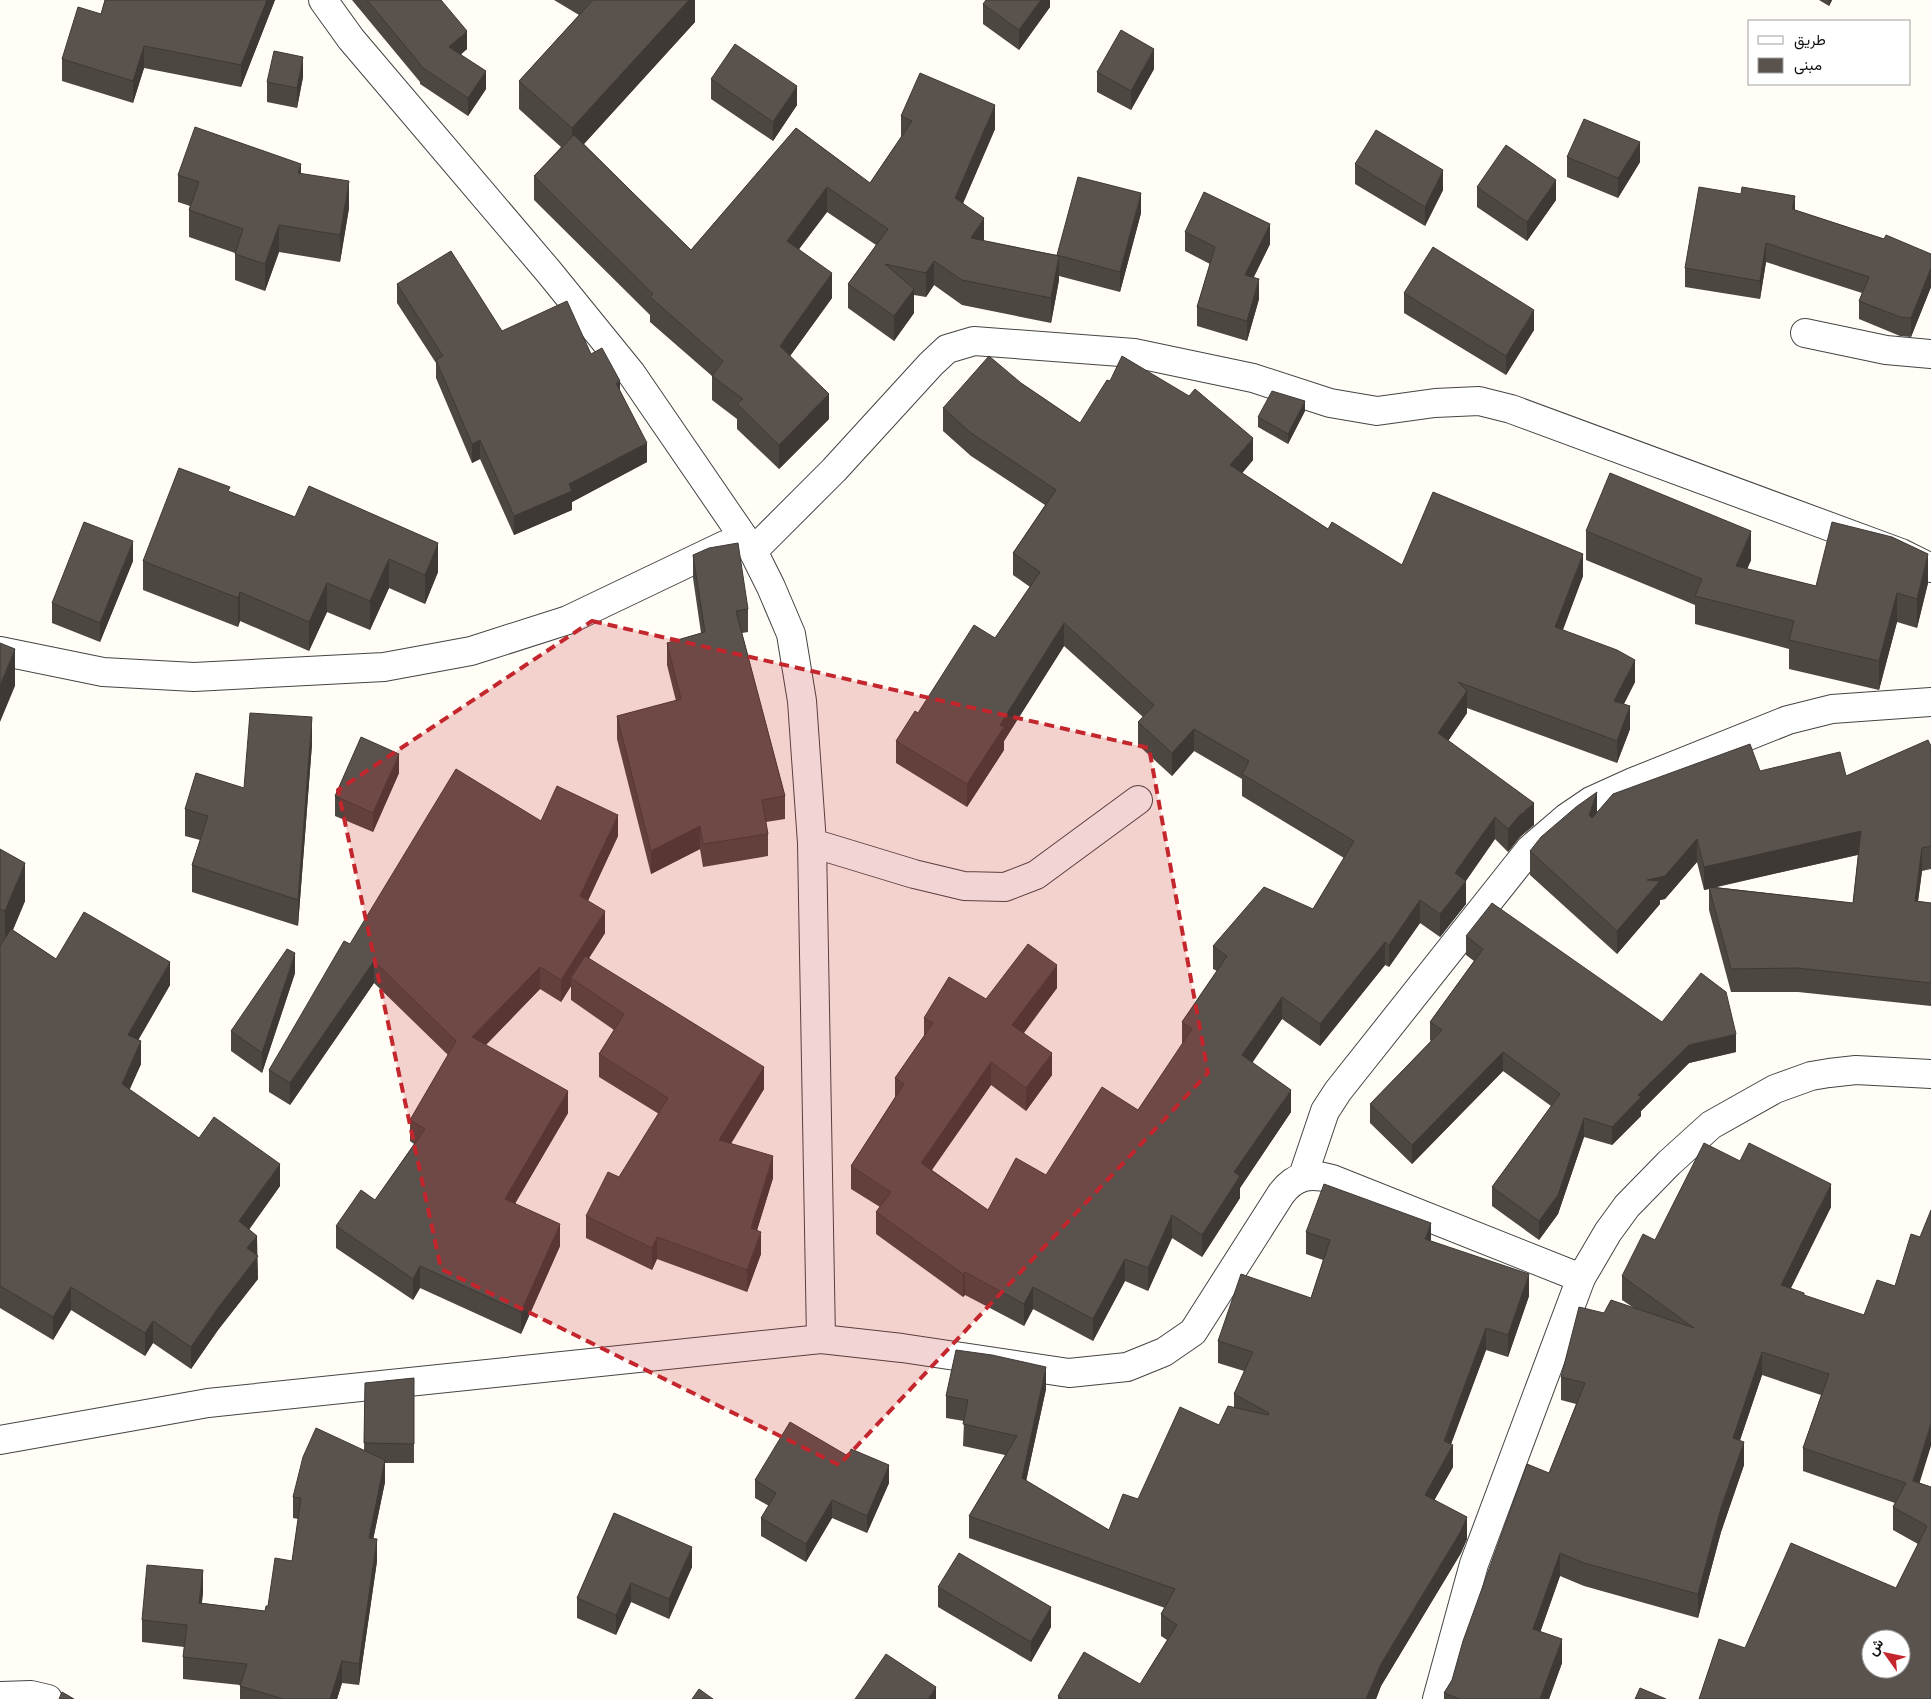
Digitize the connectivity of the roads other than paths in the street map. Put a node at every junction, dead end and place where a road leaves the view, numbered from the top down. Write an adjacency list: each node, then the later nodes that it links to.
1 (323, 0): 4 (street)
2 (1806, 333): 3 (street)
3 (1931, 354)
4 (748, 544): 5 (street); 6 (street); 9 (street)
5 (1931, 568)
6 (0, 651)
7 (1931, 702): 11 (street)
8 (1138, 800): 9 (street)
9 (812, 843): 13 (street)
10 (1931, 1074): 12 (street)
11 (1304, 1176): 12 (street); 13 (street)
12 (1581, 1278): 17 (street)
13 (821, 1340): 14 (street)
14 (0, 1440)
15 (0, 1696): 16 (street)
16 (48, 1699)
17 (1436, 1699)

